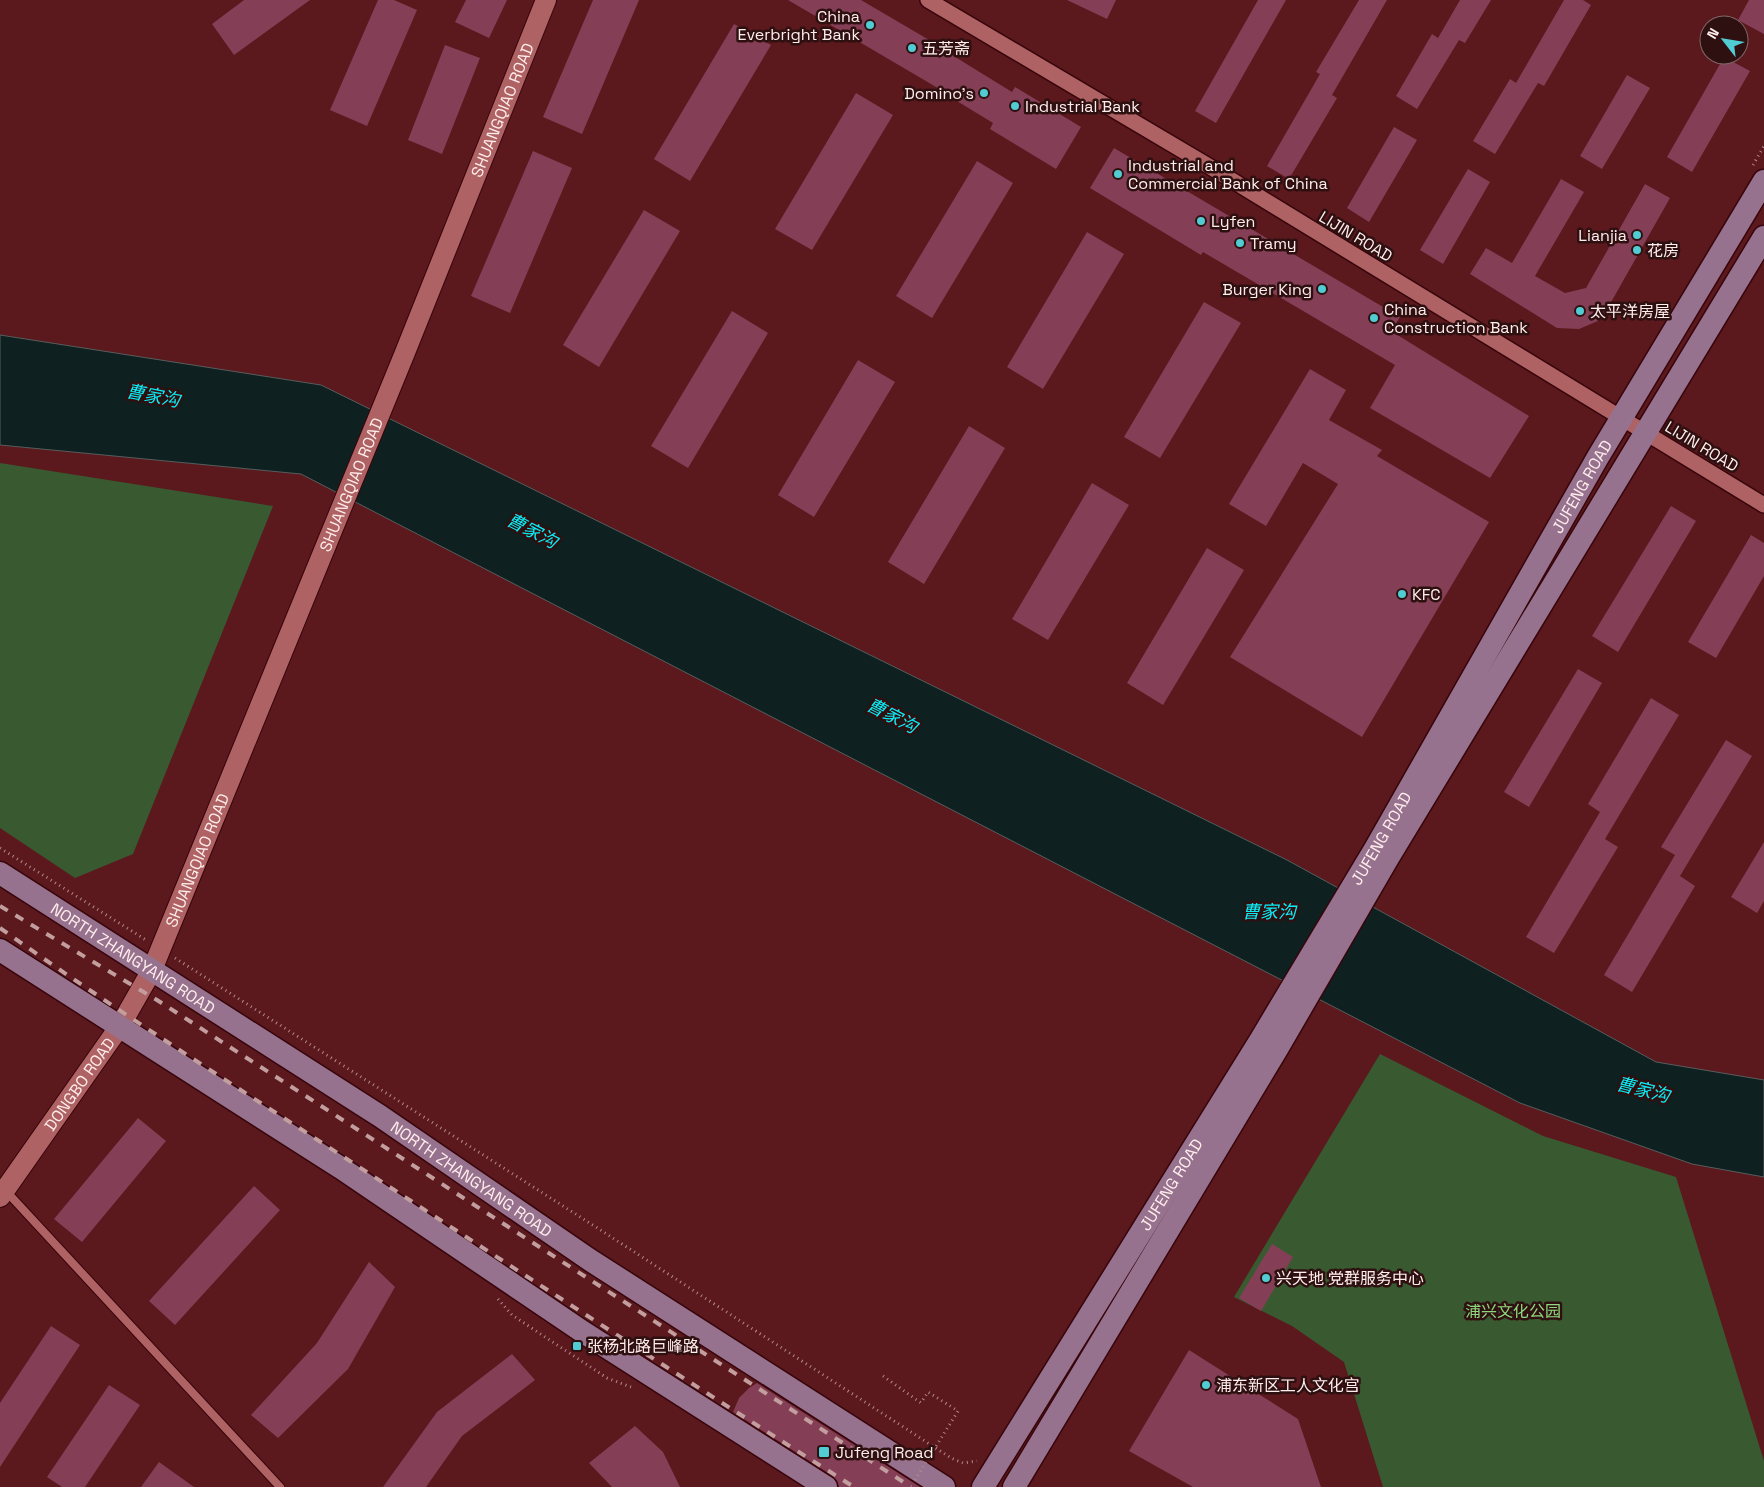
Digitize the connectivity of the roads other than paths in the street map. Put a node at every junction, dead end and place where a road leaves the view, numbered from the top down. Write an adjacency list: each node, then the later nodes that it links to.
1 (546, 0): 11 (street, SHUANGQIAO ROAD)
2 (928, 0): 5 (street, LIJIN ROAD)
3 (1764, 181): 5 (main road, JUFENG ROAD)
4 (1764, 237): 6 (main road, JUFENG ROAD)
5 (1621, 418): 6 (street, LIJIN ROAD); 8 (main road, JUFENG ROAD)
6 (1646, 433): 7 (street, LIJIN ROAD); 8 (main road, JUFENG ROAD)
7 (1764, 505)
8 (1382, 854): 13 (main road, JUFENG ROAD)
9 (0, 873): 11 (main road, NORTH ZHANGYANG ROAD)
10 (0, 950): 12 (main road)
11 (152, 970): 12 (street, DONGBO ROAD); 17 (main road, NORTH ZHANGYANG ROAD)
12 (120, 1026): 14 (street, DONGBO ROAD); 16 (main road)
13 (1269, 1044): 18 (main road, JUFENG ROAD); 19 (main road, JUFENG ROAD)
14 (2, 1190): 15 (lane)
15 (280, 1487)
16 (826, 1487)
17 (944, 1487)
18 (983, 1487)
19 (1014, 1487)

